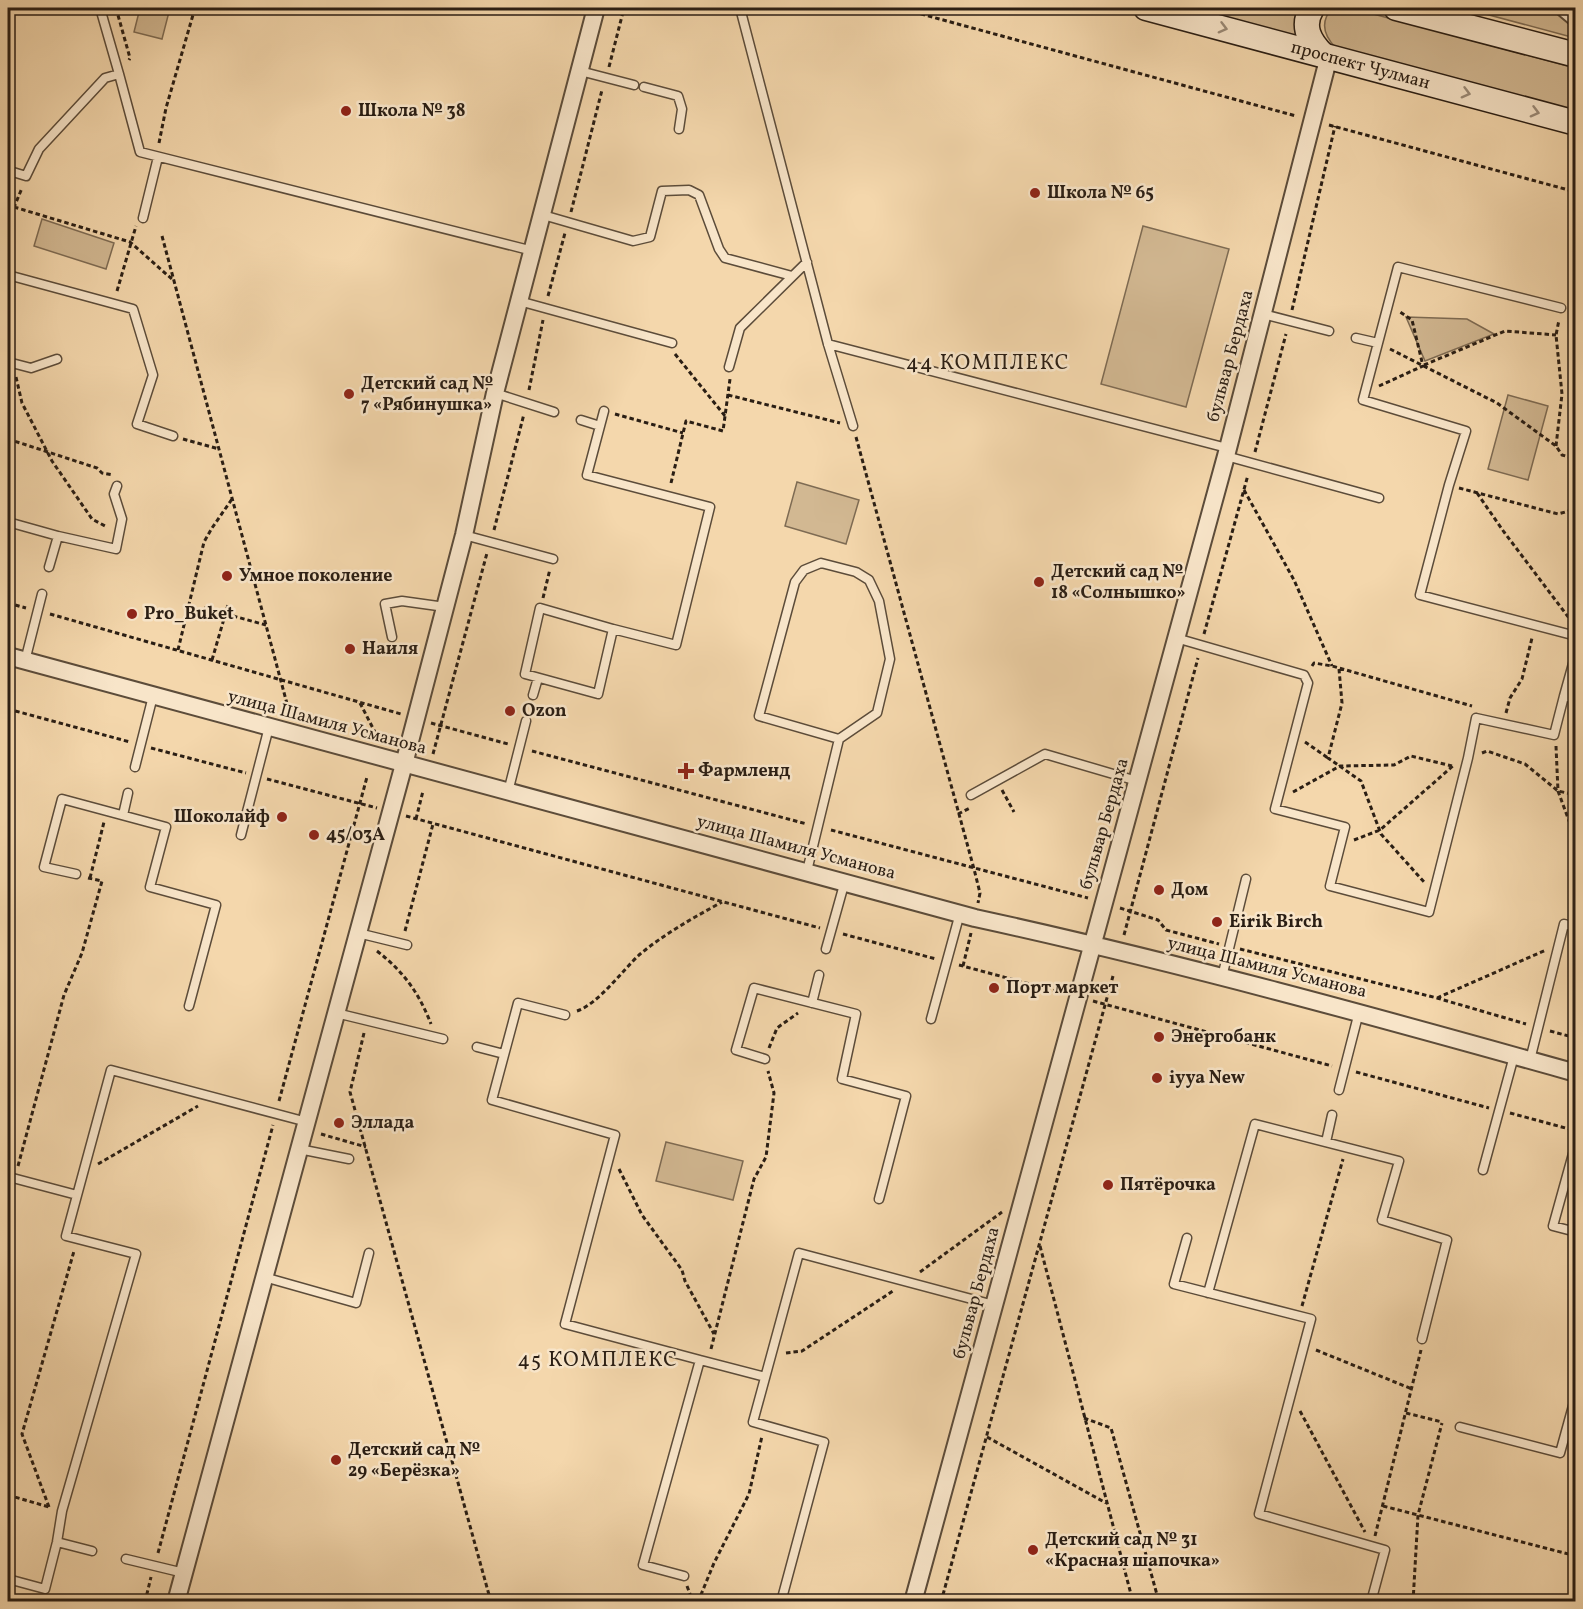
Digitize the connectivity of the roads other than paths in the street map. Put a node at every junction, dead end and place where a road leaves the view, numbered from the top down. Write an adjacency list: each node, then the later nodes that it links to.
1 (100, 8): 14 (lane)
2 (596, 8): 13 (street)
3 (740, 8): 24 (lane)
4 (1146, 8): 9 (main road, проспект Чулман)
5 (1207, 8): 9 (main road)
6 (1312, 8): 12 (main road)
7 (1396, 8): 11 (main road)
8 (1564, 8): 10 (street)
9 (1177, 16): 12 (main road, проспект Чулман, one-way to 12)
10 (1575, 18)
11 (1575, 55)
12 (1326, 56): 17 (main road, проспект Чулман, one-way to 17); 29 (street, бульвар Бердаха)
13 (580, 70): 15 (lane); 21 (street)
14 (119, 74): 19 (lane); 20 (lane)
15 (634, 85)
16 (644, 87): 18 (lane)
17 (1575, 123)
18 (679, 129)
19 (158, 157): 22 (lane); 23 (lane)
20 (14, 172)
21 (543, 215): 23 (street); 26 (lane)
22 (143, 218)
23 (533, 251): 27 (street)
24 (807, 262): 26 (lane); 34 (lane)
25 (8, 275): 44 (lane)
26 (792, 276): 37 (lane)
27 (519, 302): 32 (lane); 38 (street)
28 (1561, 308): 33 (lane)
29 (1263, 314): 30 (lane); 45 (street, бульвар Бердаха)
30 (1329, 331)
31 (1356, 338): 33 (lane)
32 (672, 343)
33 (1378, 343): 56 (lane)
34 (828, 344): 43 (lane); 45 (lane)
35 (57, 359): 36 (lane)
36 (10, 363)
37 (729, 367)
38 (495, 393): 40 (lane); 49 (street)
39 (604, 411): 42 (lane)
40 (554, 412)
41 (581, 420): 42 (lane)
42 (600, 426): 55 (lane)
43 (853, 426)
44 (173, 436)
45 (1226, 452): 47 (lane); 58 (street, бульвар Бердаха)
46 (117, 486): 50 (lane)
47 (1379, 498)
48 (8, 522): 50 (lane)
49 (464, 535): 51 (lane); 54 (street)
50 (58, 536): 52 (lane)
51 (553, 559)
52 (49, 567)
53 (42, 594): 61 (lane)
54 (445, 607): 57 (lane); 70 (street)
55 (613, 629): 62 (lane); 62 (lane)
56 (1575, 636)
57 (392, 637)
58 (1175, 638): 65 (lane); 72 (street, бульвар Бердаха)
59 (1575, 653): 65 (lane)
60 (8, 656): 61 (street, улица Шамиля Усманова)
61 (25, 661): 64 (street, улица Шамиля Усманова)
62 (538, 678): 63 (lane)
63 (533, 694)
64 (153, 696): 68 (street, улица Шамиля Усманова); 71 (lane)
65 (1564, 696): 66 (lane)
66 (1575, 699)
67 (526, 720): 73 (lane)
68 (269, 727): 70 (street, улица Шамиля Усманова); 77 (lane)
69 (839, 739): 69 (lane); 78 (lane)
70 (404, 764): 73 (street, улица Шамиля Усманова); 84 (street)
71 (135, 767)
72 (1137, 781): 75 (lane); 85 (street, бульвар Бердаха)
73 (508, 792): 78 (street, улица Шамиля Усманова)
74 (128, 793): 76 (lane)
75 (971, 795)
76 (123, 815): 79 (lane); 91 (lane)
77 (240, 835)
78 (807, 871): 81 (street, улица Шамиля Усманова)
79 (76, 874)
80 (1246, 879): 89 (lane)
81 (845, 881): 82 (street, улица Шамиля Усманова); 87 (lane)
82 (967, 915): 85 (street, улица Шамиля Усманова); 95 (lane)
83 (1575, 927): 99 (lane)
84 (358, 933): 86 (lane); 93 (street)
85 (1092, 943): 89 (street, улица Шамиля Усманова); 118 (street, бульвар Бердаха)
86 (404, 945)
87 (826, 950)
88 (819, 975): 90 (lane)
89 (1222, 977): 92 (street, улица Шамиля Усманова)
90 (812, 1002): 100 (lane); 112 (lane)
91 (189, 1006)
92 (1359, 1012): 99 (street, улица Шамиля Усманова); 102 (lane)
93 (336, 1013): 96 (lane); 104 (street)
94 (565, 1015): 98 (lane)
95 (931, 1019)
96 (439, 1038)
97 (477, 1047): 98 (lane)
98 (504, 1054): 120 (lane)
99 (1522, 1058): 101 (street, улица Шамиля Усманова); 109 (lane)
100 (765, 1059)
101 (1575, 1073)
102 (1339, 1089)
103 (1332, 1115): 105 (lane)
104 (307, 1122): 107 (street); 111 (lane)
105 (1326, 1142): 117 (lane); 119 (lane)
106 (1575, 1143): 113 (lane)
107 (299, 1149): 108 (lane); 116 (street)
108 (349, 1159)
109 (1483, 1170)
110 (10, 1179): 111 (lane)
111 (77, 1195): 124 (lane)
112 (879, 1199)
113 (1575, 1232)
114 (1187, 1238): 117 (lane)
115 (369, 1253): 116 (lane)
116 (264, 1277): 127 (street)
117 (1208, 1293): 133 (lane)
118 (994, 1305): 121 (lane); 132 (street, бульвар Бердаха)
119 (1422, 1339)
120 (704, 1361): 121 (lane); 128 (lane)
121 (765, 1377): 131 (lane)
122 (1575, 1399): 123 (lane)
123 (1460, 1427)
124 (57, 1542): 125 (lane); 129 (lane)
125 (92, 1551)
126 (126, 1559): 127 (lane)
127 (184, 1574): 130 (street)
128 (684, 1576)
129 (8, 1579)
130 (176, 1602)
131 (781, 1602)
132 (912, 1602)
133 (1371, 1602)

